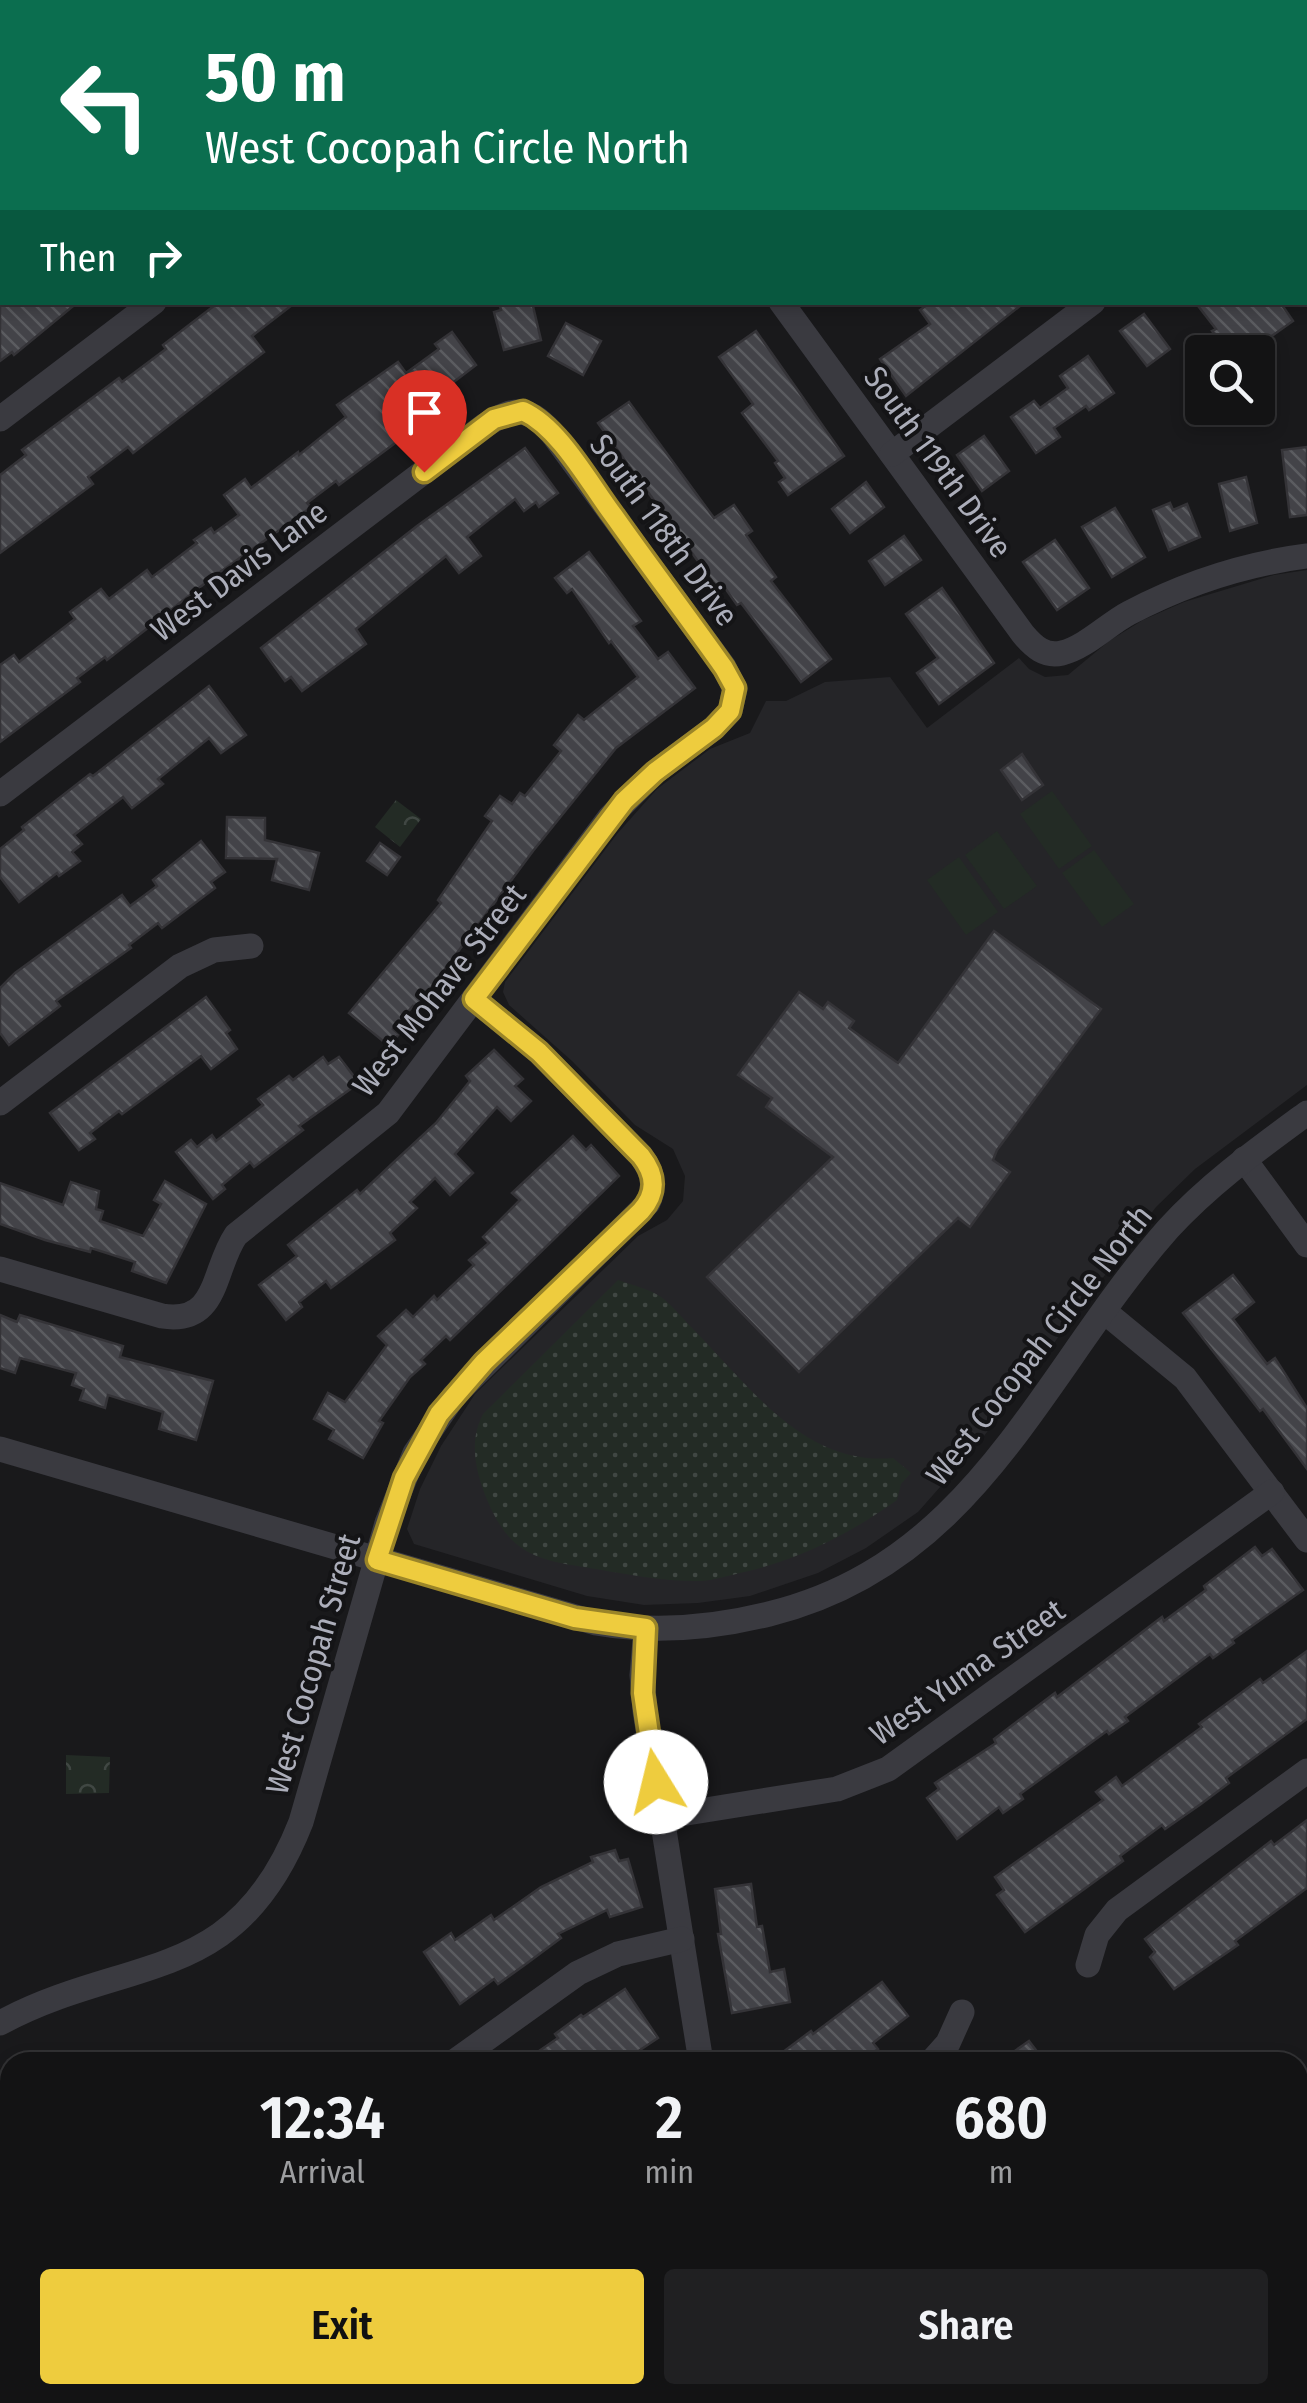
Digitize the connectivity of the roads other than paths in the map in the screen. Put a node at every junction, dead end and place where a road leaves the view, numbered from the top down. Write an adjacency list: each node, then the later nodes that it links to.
1 (150, 305): 5 (street)
2 (783, 305): 6 (street, South 119th Drive)
3 (1089, 305): 6 (street)
4 (523, 411): 8 (street, South 118th Drive); 9 (street, West Davis Lane)
5 (0, 419)
6 (892, 454): 7 (street, South 119th Drive)
7 (1307, 556)
8 (734, 701): 11 (street, West Mohave Street)
9 (0, 794)
10 (251, 946): 12 (street)
11 (474, 999): 16 (street, West Mohave Street); 21 (street, West Cocopah Street)
12 (0, 1103)
13 (1307, 1113): 14 (street, West Cocopah Circle North)
14 (1244, 1159): 15 (street); 17 (street, West Cocopah Circle North)
15 (1307, 1245)
16 (0, 1269)
17 (1105, 1312): 19 (street); 22 (street, West Cocopah Circle North)
18 (0, 1449): 21 (street, West Cocopah Circle North)
19 (1272, 1492): 20 (street); 24 (street, West Yuma Street)
20 (1307, 1540)
21 (377, 1560): 22 (street, West Cocopah Circle North); 28 (street, West Cocopah Street)
22 (646, 1628): 24 (street)
23 (1307, 1770): 26 (street)
24 (662, 1817): 25 (street)
25 (682, 1938): 29 (street); 30 (street)
26 (1088, 1964)
27 (962, 2012): 31 (street)
28 (0, 2023)
29 (468, 2052)
30 (699, 2052)
31 (940, 2052)

